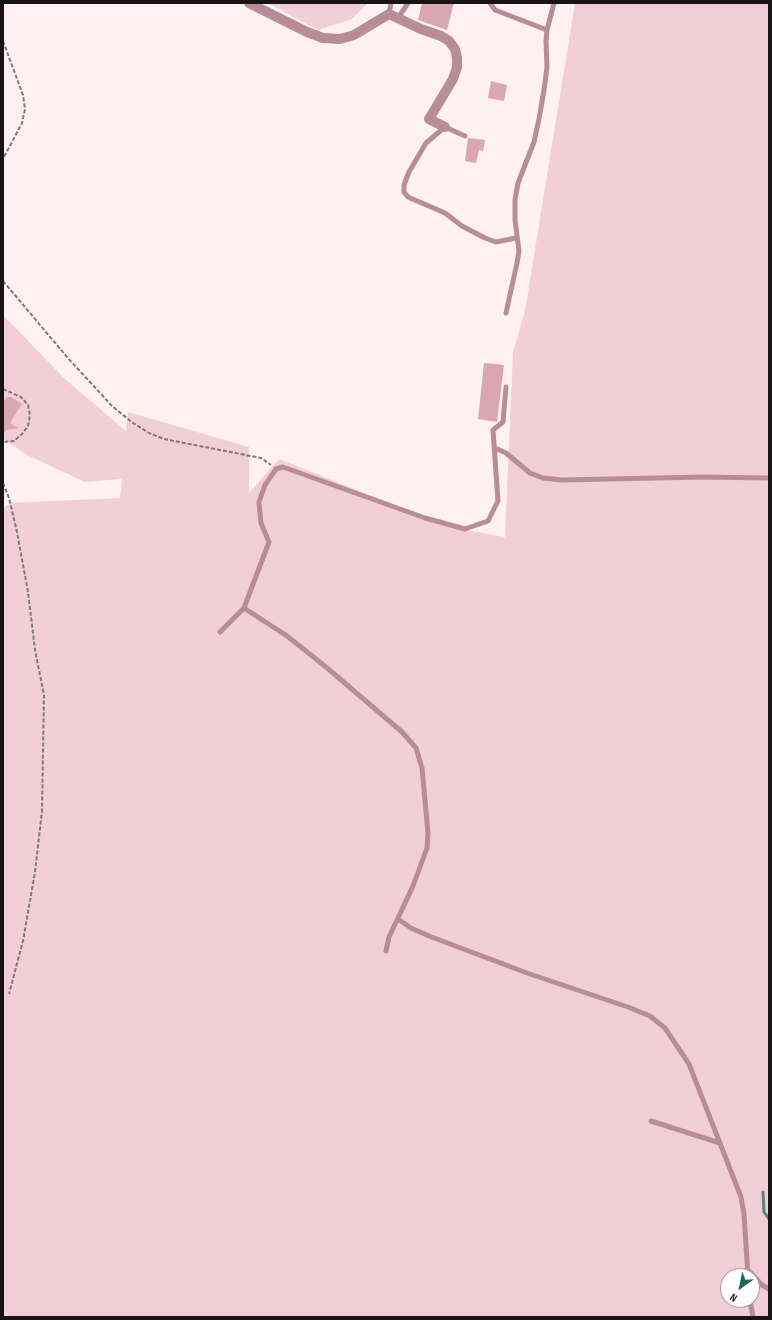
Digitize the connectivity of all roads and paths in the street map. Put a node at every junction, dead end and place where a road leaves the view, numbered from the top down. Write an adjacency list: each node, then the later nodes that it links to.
1 (249, 3): 6 (street)
2 (391, 3): 6 (lane)
3 (408, 3): 6 (lane)
4 (490, 3): 7 (lane)
5 (554, 3): 7 (lane)
6 (394, 16): 9 (street)
7 (547, 30): 12 (lane)
8 (3, 41): 11 (path)
9 (445, 127): 10 (lane); 12 (lane)
10 (465, 136)
11 (3, 158)
12 (516, 238): 14 (lane)
13 (3, 281): 19 (path)
14 (506, 313)
15 (506, 387): 18 (lane)
16 (3, 389): 17 (path)
17 (3, 442)
18 (495, 448): 19 (lane); 20 (lane)
19 (276, 469): 22 (lane)
20 (769, 478)
21 (3, 483): 26 (path)
22 (244, 608): 23 (lane); 24 (lane)
23 (220, 632)
24 (398, 919): 25 (lane); 28 (lane)
25 (386, 951)
26 (9, 994)
27 (651, 1121): 28 (lane)
28 (720, 1144): 29 (lane)
29 (748, 1268)
30 (760, 1282): 31 (lane)
31 (769, 1289)

